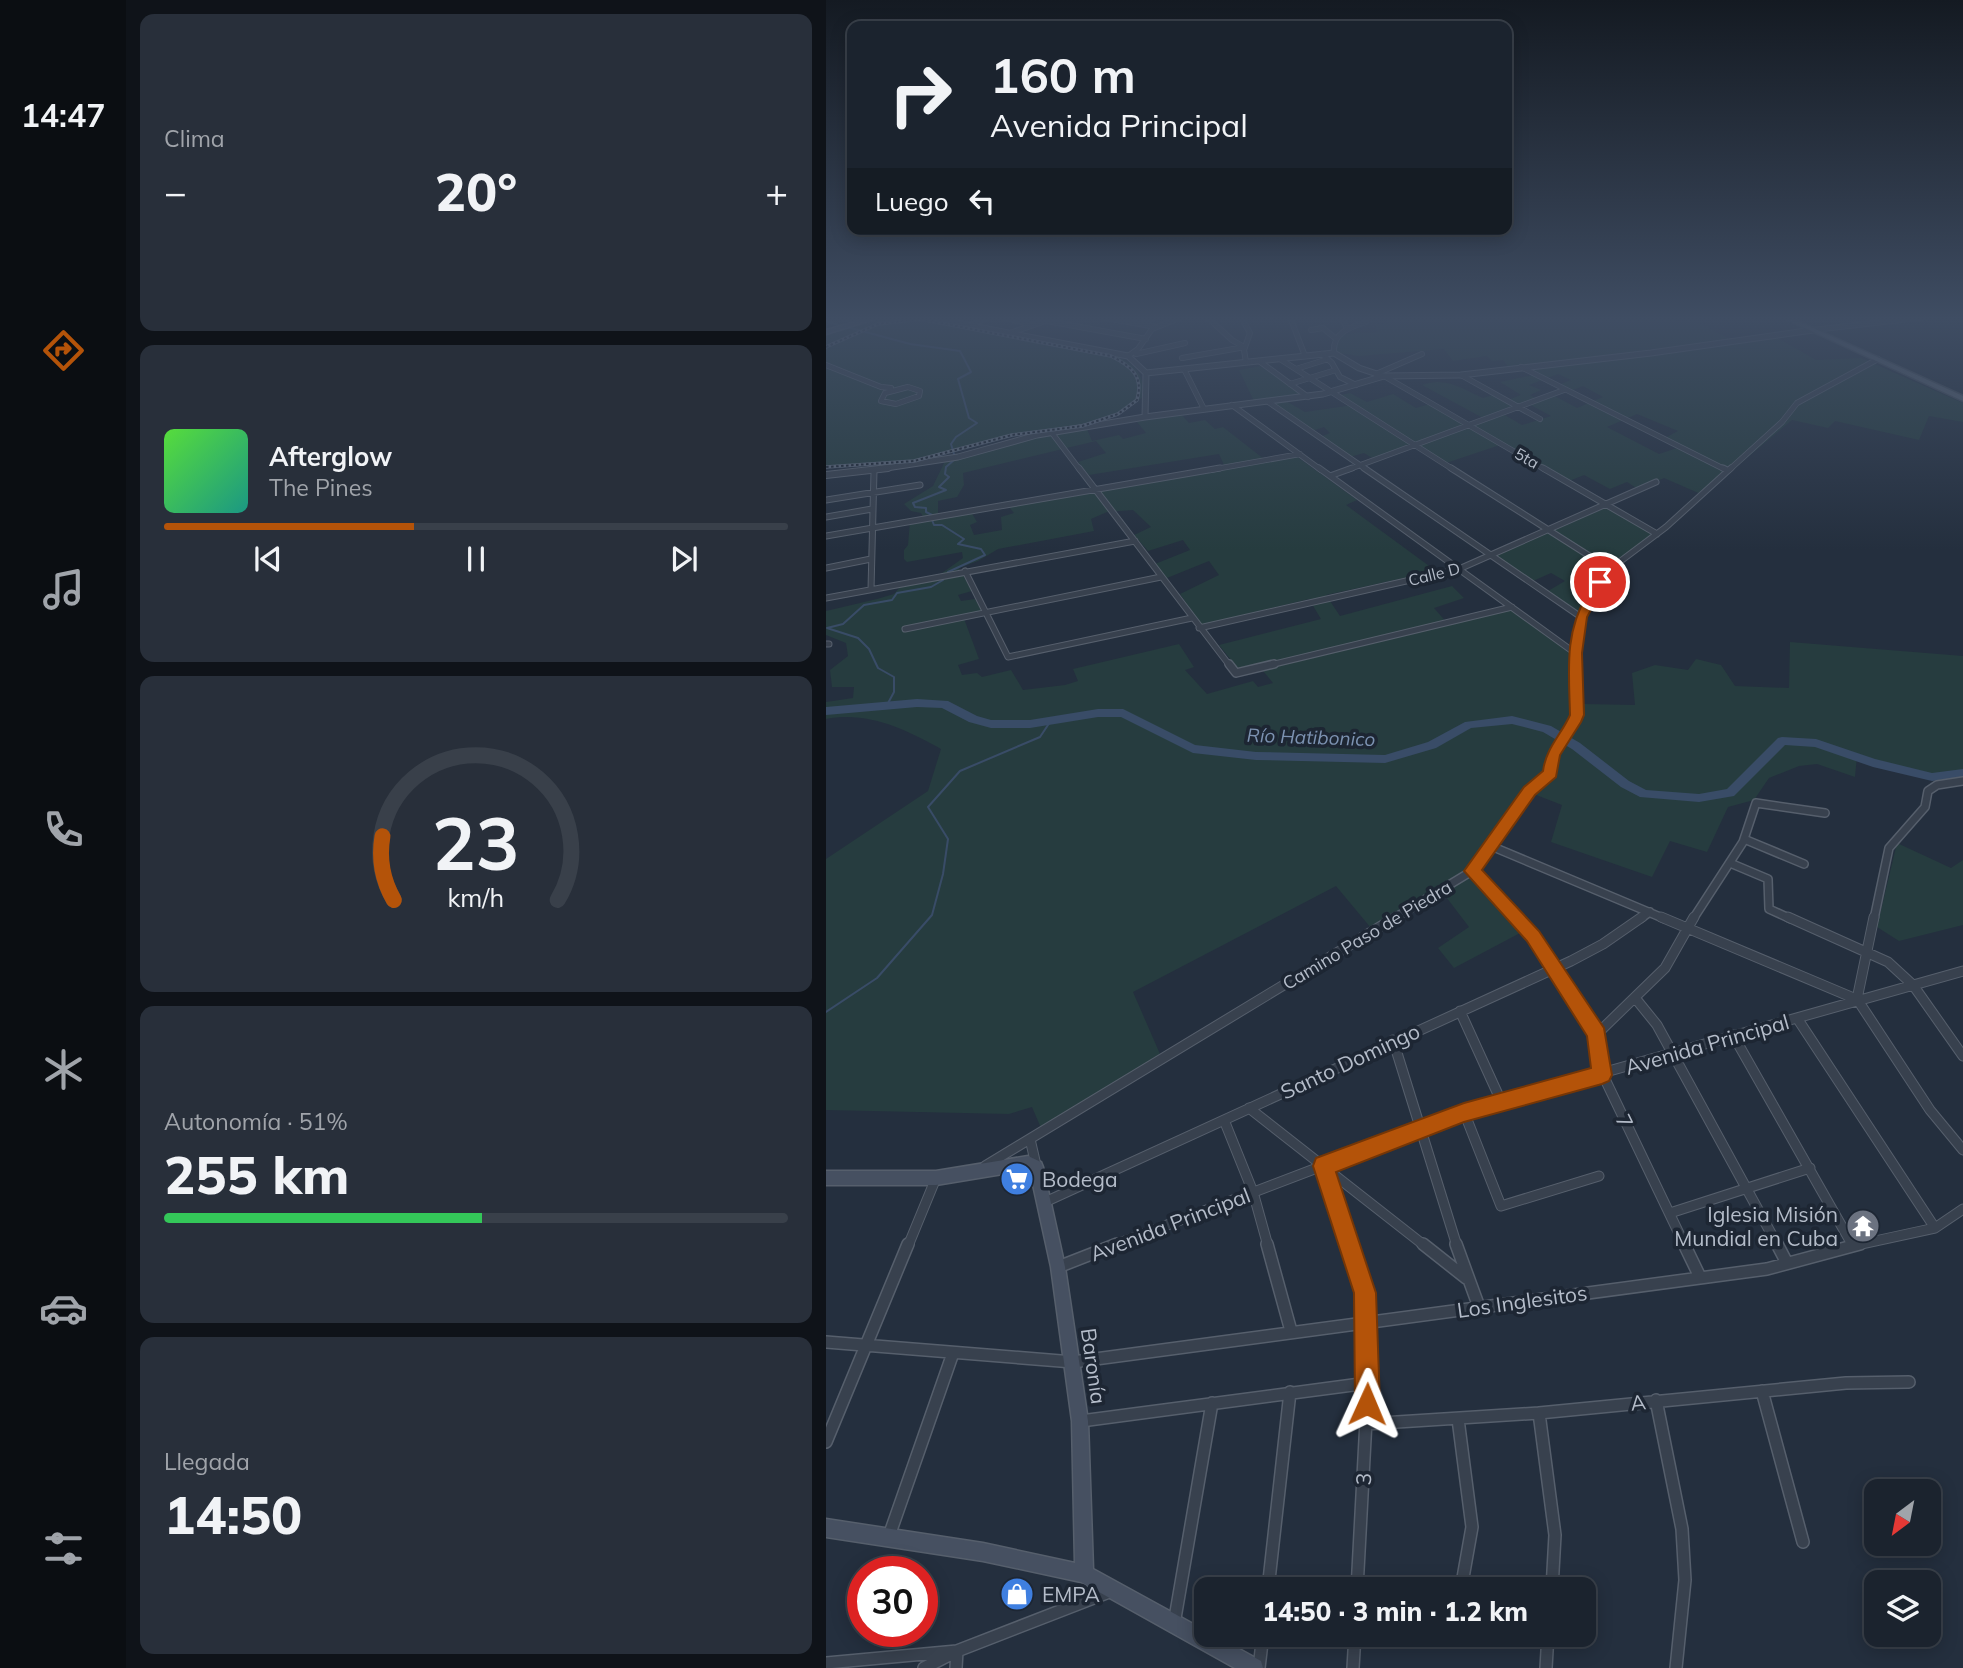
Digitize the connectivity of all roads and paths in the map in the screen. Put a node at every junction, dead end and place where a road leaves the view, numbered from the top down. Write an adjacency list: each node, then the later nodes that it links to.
1 (884, 395): 2 (street)
2 (918, 395)
3 (1146, 395): 18 (street)
4 (1197, 395): 17 (street)
5 (1305, 395): 13 (street)
6 (1320, 395): 13 (street)
7 (1339, 395): 22 (street)
8 (1417, 395): 20 (street, 5ta)
9 (1496, 395): 16 (street)
10 (1551, 395): 16 (street)
11 (1574, 395): 25 (street)
12 (1812, 395): 25 (street, Camino Paso de Piedra)
13 (1308, 397): 14 (street)
14 (1267, 401): 15 (street); 24 (street)
15 (1232, 405): 17 (street); 23 (street)
16 (1518, 407): 19 (street); 20 (street)
17 (1204, 409): 18 (street)
18 (1145, 417): 21 (street)
19 (1540, 419)
20 (1469, 424): 22 (street); 34 (street, 5ta)
21 (1052, 433): 26 (street); 31 (street)
22 (1414, 445): 24 (street); 38 (street)
23 (1300, 454): 28 (street); 31 (street)
24 (1359, 464): 28 (street); 42 (street)
25 (1727, 470): 39 (street, Camino Paso de Piedra)
26 (874, 471): 27 (street); 32 (street)
27 (826, 475)
28 (1330, 476): 45 (street)
29 (1656, 482): 34 (street, Calle D)
30 (920, 485): 32 (street)
31 (1096, 489): 37 (street); 41 (street)
32 (872, 492): 33 (street); 35 (street)
33 (826, 500)
34 (1606, 504): 38 (street, Calle D); 39 (street, 5ta)
35 (872, 509): 36 (street); 37 (street)
36 (826, 517)
37 (872, 527): 40 (street); 43 (street)
38 (1550, 529): 42 (street, Calle D); 46 (street)
39 (1657, 534): 46 (street, Camino Paso de Piedra)
40 (826, 536)
41 (1135, 541): 47 (street); 48 (street)
42 (1491, 555): 45 (street, Calle D); 53 (street)
43 (871, 559): 44 (street); 49 (street)
44 (826, 568)
45 (1459, 569): 51 (street); 55 (street, Calle D)
46 (1610, 569): 53 (street, Camino Paso de Piedra)
47 (965, 571): 49 (street); 52 (street)
48 (1161, 577): 52 (street); 54 (street)
49 (871, 589): 50 (street)
50 (826, 597)
51 (1512, 607): 55 (street); 57 (street)
52 (985, 612): 54 (street); 56 (street)
53 (1581, 617): 57 (street, Camino Paso de Piedra)
54 (1192, 618): 55 (street)
55 (1199, 628)
56 (905, 629)
57 (1575, 653): 61 (street, Camino Paso de Piedra)
58 (1963, 781): 67 (street)
59 (1825, 813): 60 (street)
60 (1744, 839): 62 (street); 63 (street)
61 (1491, 846): 64 (street, Camino Paso de Piedra); 65 (street)
62 (1730, 863): 66 (street); 67 (street)
63 (1804, 864)
64 (1472, 871): 68 (street, 7); 86 (street, Camino Paso de Piedra)
65 (1650, 912): 66 (street); 68 (street, Santo Domingo)
66 (1688, 927): 71 (street); 72 (street)
67 (1868, 951): 70 (street); 72 (street)
68 (1554, 968): 73 (street, Santo Domingo); 75 (street, 7)
69 (1963, 971): 70 (street, Avenida Principal)
70 (1913, 985): 72 (street, Avenida Principal); 79 (street)
71 (1636, 999): 75 (street); 78 (street)
72 (1857, 999): 74 (street, Avenida Principal); 87 (street)
73 (1460, 1011): 77 (street, Santo Domingo); 81 (street)
74 (1797, 1018): 76 (street, Avenida Principal); 100 (street)
75 (1597, 1034): 80 (street, 7)
76 (1733, 1035): 78 (street, Avenida Principal); 90 (street)
77 (1393, 1041): 82 (street, Santo Domingo); 85 (street)
78 (1672, 1053): 80 (street, Avenida Principal); 95 (street)
79 (1963, 1056)
80 (1602, 1075): 81 (street, Avenida Principal); 99 (street, 7)
81 (1501, 1101): 83 (street, Avenida Principal)
82 (1249, 1108): 84 (street, Santo Domingo); 88 (street)
83 (1464, 1112): 85 (street, Avenida Principal); 92 (street)
84 (1224, 1120): 96 (street); 97 (street, Santo Domingo)
85 (1421, 1128): 88 (street, Avenida Principal); 105 (street)
86 (1030, 1139): 89 (street); 91 (street, Camino Paso de Piedra)
87 (1963, 1150)
88 (1323, 1166): 96 (street, Avenida Principal); 105 (street); 107 (street, 3)
89 (1036, 1167): 91 (main road); 97 (main road, Baronía)
90 (1810, 1168): 95 (street); 101 (street)
91 (978, 1170): 94 (main road)
92 (1599, 1176)
93 (826, 1178): 94 (main road)
94 (936, 1178): 110 (street)
95 (1746, 1188): 99 (street); 102 (street)
96 (1253, 1192): 103 (street, Avenida Principal); 108 (street)
97 (1045, 1202): 103 (main road, Baronía)
98 (1963, 1209): 100 (street, Los Inglesitos)
99 (1670, 1213): 104 (street, 7)
100 (1935, 1228): 101 (street, Los Inglesitos)
101 (1853, 1246): 102 (street, Los Inglesitos)
102 (1787, 1263): 104 (street, Los Inglesitos)
103 (1058, 1267): 112 (main road, Baronía)
104 (1700, 1276): 106 (street, Los Inglesitos)
105 (1467, 1279): 106 (street)
106 (1479, 1307): 107 (street, Los Inglesitos)
107 (1367, 1321): 108 (street, Los Inglesitos); 114 (street, 3)
108 (1291, 1331): 112 (street, Los Inglesitos)
109 (826, 1342): 110 (street, Los Inglesitos)
110 (865, 1346): 111 (street, Los Inglesitos); 123 (street)
111 (953, 1353): 112 (street, Los Inglesitos); 125 (street)
112 (1073, 1362): 121 (main road, Baronía)
113 (1909, 1382): 115 (street, A)
114 (1368, 1383): 116 (street); 122 (street, 3)
115 (1762, 1391): 117 (street, A); 126 (street)
116 (1290, 1392): 118 (street); 128 (street)
117 (1656, 1401): 119 (street, A); 144 (street)
118 (1212, 1403): 121 (street); 133 (street)
119 (1539, 1413): 120 (street, A); 131 (street)
120 (1458, 1419): 122 (street, A); 130 (street)
121 (1080, 1421): 127 (main road, Baronía)
122 (1366, 1424): 129 (street, 3)
123 (826, 1442)
124 (826, 1528): 125 (main road)
125 (889, 1536): 127 (main road)
126 (1803, 1542)
127 (1084, 1574): 132 (main road)
128 (1269, 1577)
129 (1358, 1577)
130 (1463, 1577)
131 (1553, 1577)
132 (1113, 1590): 133 (main road); 137 (street)
133 (1174, 1625): 141 (main road)
134 (1261, 1647): 141 (street)
135 (1354, 1647): 142 (street)
136 (1547, 1647): 143 (street)
137 (957, 1651): 138 (street); 139 (street); 140 (street)
138 (826, 1663)
139 (924, 1668)
140 (956, 1668)
141 (1257, 1668)
142 (1353, 1668)
143 (1546, 1668)
144 (1676, 1668)

